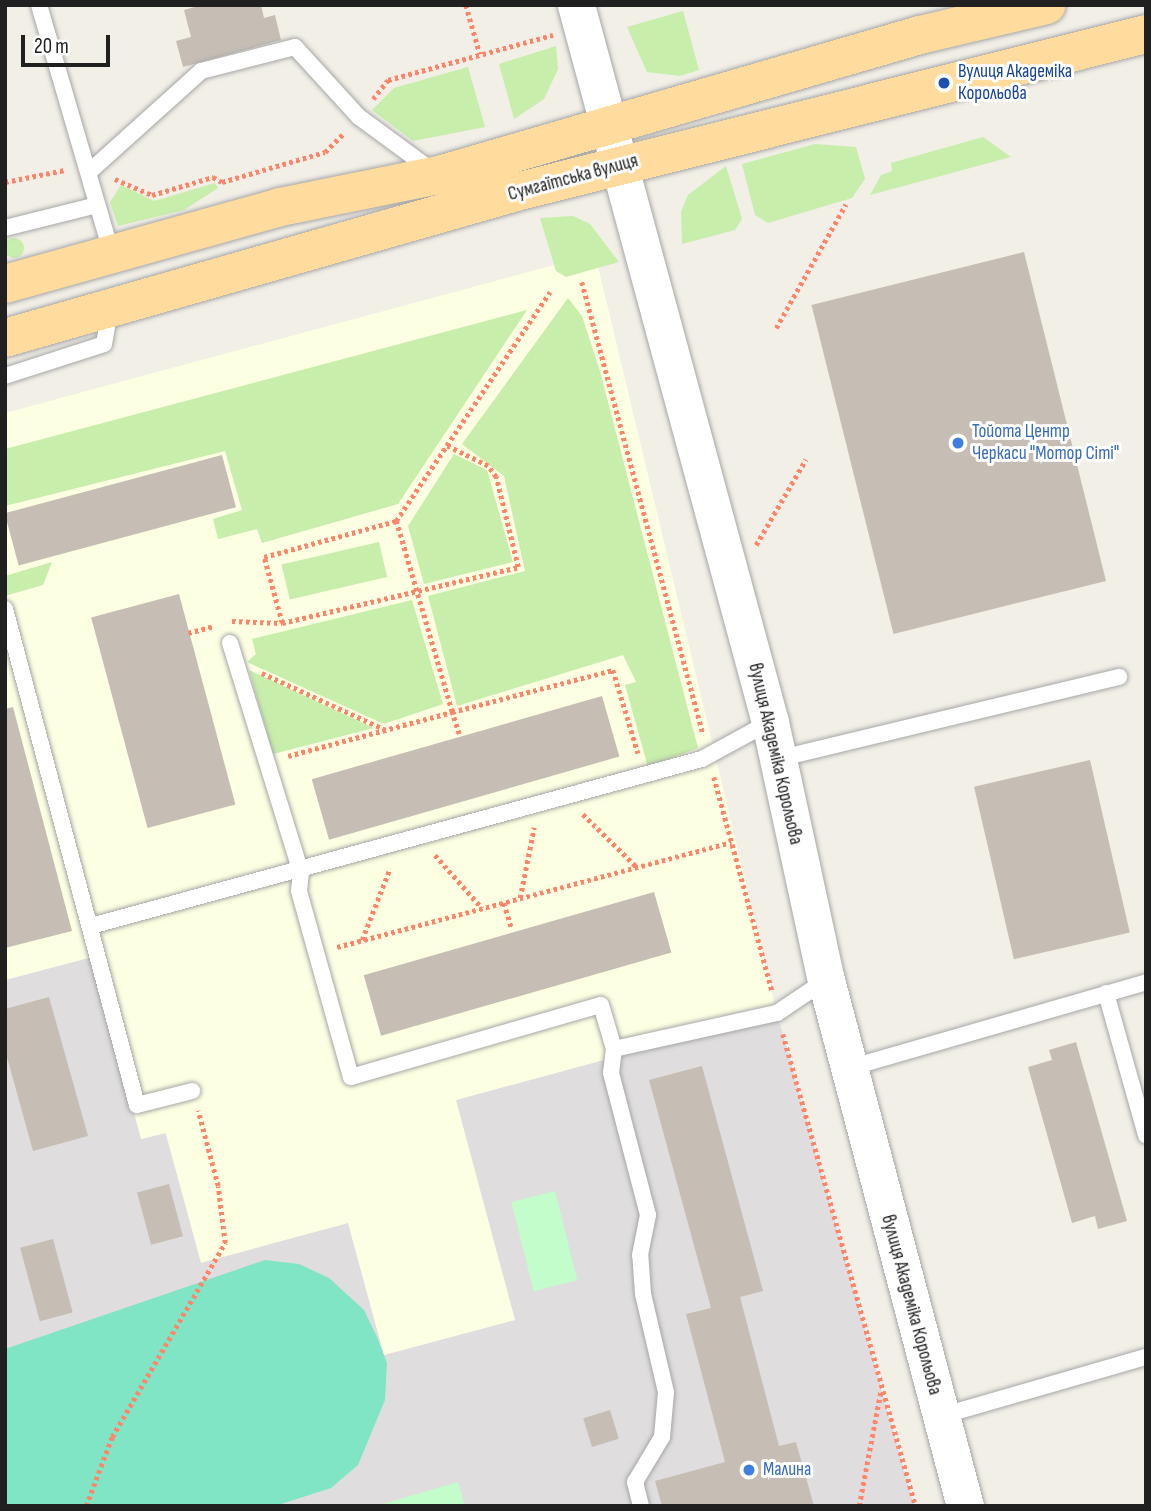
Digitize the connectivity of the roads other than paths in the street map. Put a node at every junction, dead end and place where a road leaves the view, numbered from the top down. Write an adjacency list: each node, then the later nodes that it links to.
1 (39, 5): 7 (lane)
2 (1047, 5): 5 (main road, Сумгаїтська вулиця)
3 (567, 20): 5 (street, вулиця Академіка Корольова)
4 (1146, 34): 6 (main road, Сумгаїтська вулиця)
5 (608, 127): 6 (street, вулиця Академіка Корольова); 8 (main road, Сумгаїтська вулиця)
6 (618, 166): 13 (main road, Сумгаїтська вулиця); 19 (street, вулиця Академіка Корольова)
7 (89, 173): 8 (lane); 9 (lane)
8 (439, 175): 11 (main road, Сумгаїтська вулиця)
9 (97, 205): 10 (lane); 11 (lane)
10 (5, 228)
11 (112, 255): 12 (main road, Сумгаїтська вулиця)
12 (5, 284)
13 (110, 310): 14 (main road, Сумгаїтська вулиця); 15 (lane)
14 (5, 338)
15 (5, 376)
16 (5, 609): 22 (lane)
17 (230, 643): 21 (lane)
18 (1119, 677): 20 (lane)
19 (770, 722): 20 (street, вулиця Академіка Корольова); 21 (lane)
20 (777, 759): 23 (street, вулиця Академіка Корольова)
21 (301, 872): 22 (lane); 26 (lane)
22 (91, 926): 28 (lane)
23 (826, 980): 26 (lane); 27 (street, вулиця Академіка Корольова)
24 (1146, 982): 25 (lane)
25 (1106, 993): 27 (lane); 29 (lane)
26 (614, 1049): 32 (lane)
27 (849, 1068): 31 (street, вулиця Академіка Корольова)
28 (192, 1091)
29 (1146, 1135)
30 (1146, 1357): 31 (lane)
31 (941, 1416): 33 (street, вулиця Академіка Корольова)
32 (640, 1506)
33 (965, 1506)

